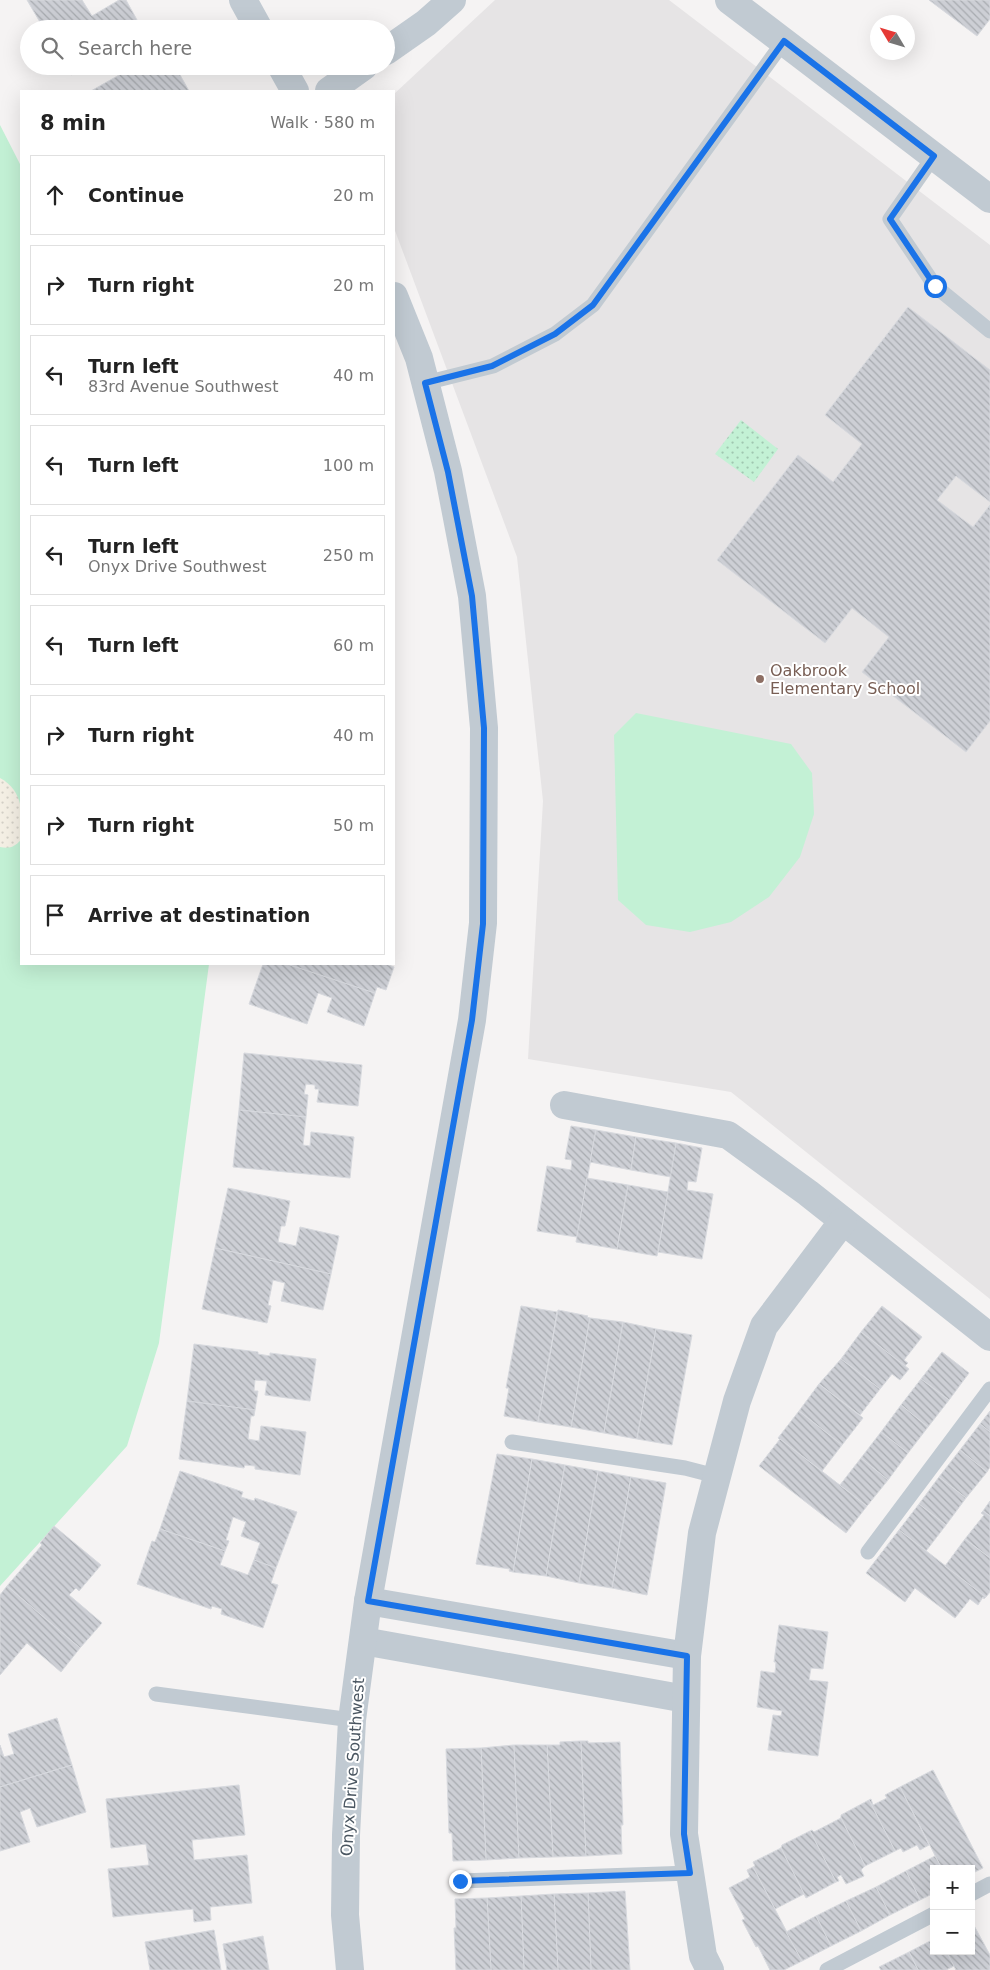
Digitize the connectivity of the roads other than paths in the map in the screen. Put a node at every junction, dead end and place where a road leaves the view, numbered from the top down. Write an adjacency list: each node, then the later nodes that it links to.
1 (242, 0): 4 (street)
2 (452, 0): 6 (street)
3 (729, 0): 5 (street)
4 (254, 20)
5 (784, 41): 11 (street); 15 (lane)
6 (395, 45)
7 (285, 75): 9 (street)
8 (351, 75): 10 (street)
9 (294, 90)
10 (330, 90)
11 (934, 156): 12 (street); 14 (lane)
12 (990, 198)
13 (395, 298): 15 (street, Onyx Drive Southwest)
14 (990, 331)
15 (425, 383): 23 (street, Onyx Drive Southwest)
16 (564, 1105): 17 (street)
17 (843, 1221): 18 (street); 21 (street)
18 (990, 1337)
19 (990, 1389): 22 (lane)
20 (512, 1442): 21 (lane)
21 (716, 1476): 25 (street)
22 (868, 1552)
23 (368, 1601): 24 (street, Onyx Drive Southwest); 25 (street)
24 (362, 1642): 27 (street); 28 (street, Onyx Drive Southwest)
25 (687, 1656): 27 (street)
26 (156, 1694): 28 (lane)
27 (686, 1699): 29 (street)
28 (352, 1720): 34 (street, Onyx Drive Southwest)
29 (690, 1873): 30 (lane); 35 (street)
30 (460, 1881)
31 (990, 1884): 32 (lane)
32 (975, 1892)
33 (930, 1916): 36 (lane)
34 (350, 1970)
35 (710, 1970)
36 (827, 1970)

